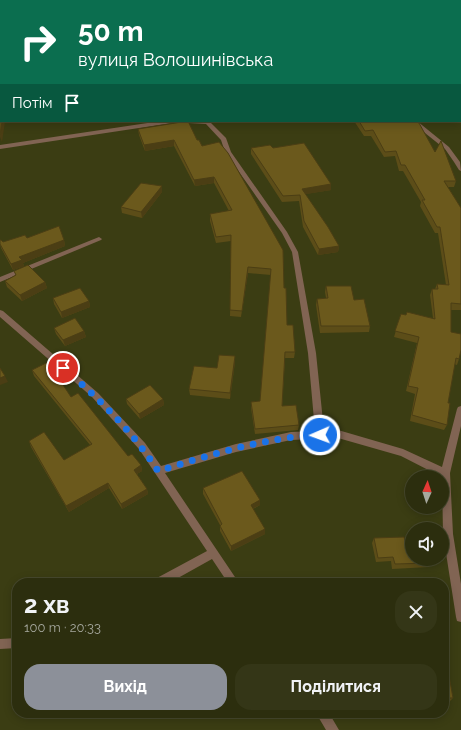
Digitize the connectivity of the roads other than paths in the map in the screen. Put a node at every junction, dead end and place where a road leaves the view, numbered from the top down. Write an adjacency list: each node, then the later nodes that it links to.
1 (165, 122): 4 (street)
2 (198, 122): 10 (street)
3 (414, 122): 5 (street)
4 (0, 147)
5 (461, 169)
6 (99, 239): 7 (street)
7 (0, 280)
8 (0, 313): 13 (street)
9 (461, 408): 12 (street)
10 (320, 435): 11 (street); 13 (street)
11 (439, 470)
12 (446, 470)
13 (158, 471): 15 (street)
14 (447, 514): 18 (street)
15 (214, 553): 16 (street); 17 (street)
16 (168, 578)
17 (231, 578)
18 (461, 617)
19 (12, 643): 20 (street)
20 (0, 644)
21 (325, 718): 22 (street)
22 (333, 730)

